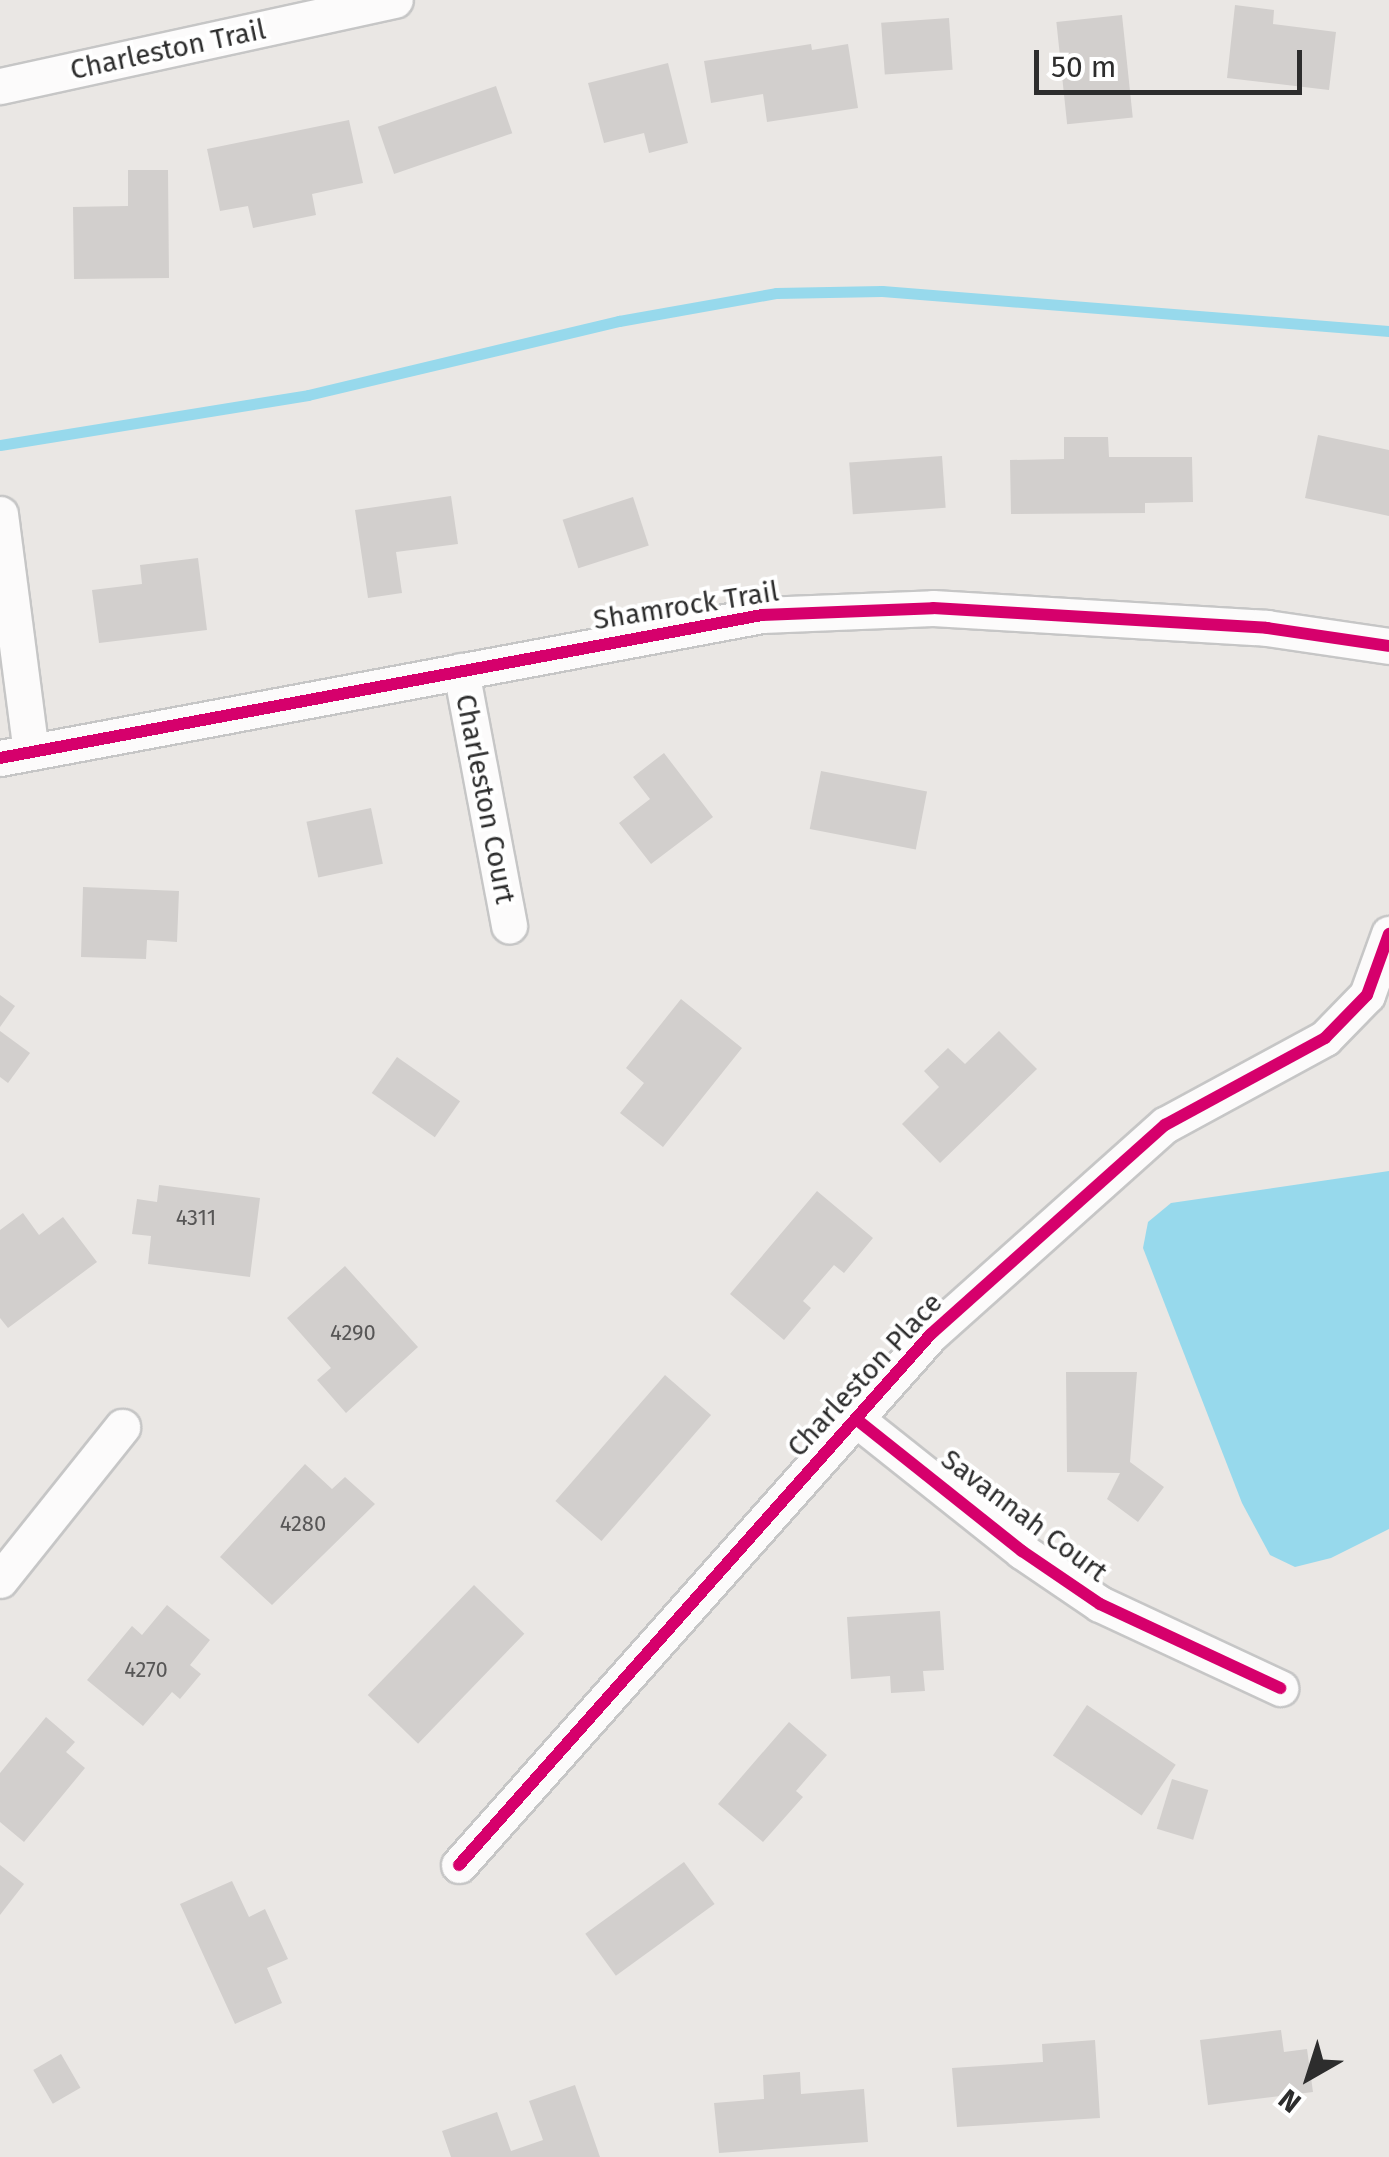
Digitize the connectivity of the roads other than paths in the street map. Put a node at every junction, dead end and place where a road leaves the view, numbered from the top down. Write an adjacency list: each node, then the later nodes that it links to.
1 (394, 0): 2 (street, Charleston Trail)
2 (0, 86)
3 (0, 514): 6 (street)
4 (1389, 646): 5 (street, Shamrock Trail)
5 (460, 671): 6 (street, Shamrock Trail); 7 (street, Charleston Court)
6 (16, 755)
7 (509, 926)
8 (1389, 934): 9 (street, Charleston Place)
9 (856, 1419): 12 (street, Savannah Court); 13 (street, Charleston Place)
10 (122, 1427): 11 (street)
11 (0, 1580)
12 (1280, 1688)
13 (459, 1865)

